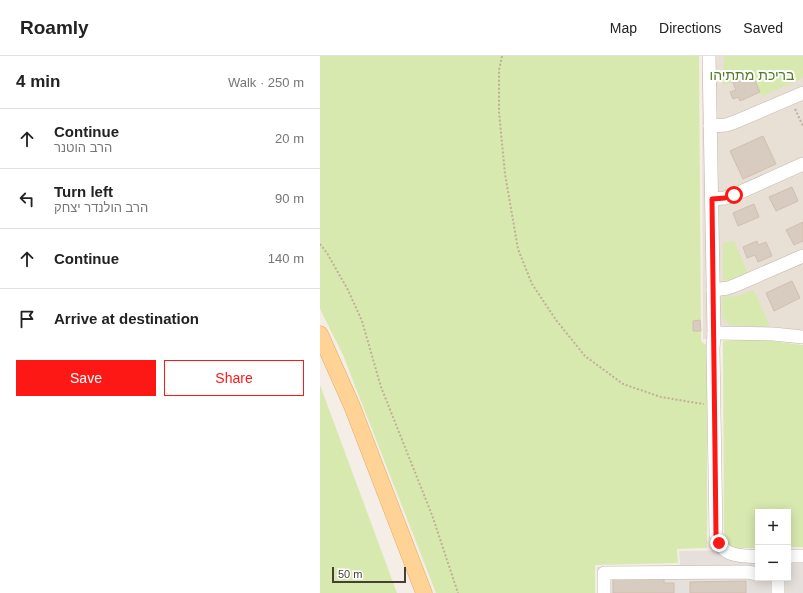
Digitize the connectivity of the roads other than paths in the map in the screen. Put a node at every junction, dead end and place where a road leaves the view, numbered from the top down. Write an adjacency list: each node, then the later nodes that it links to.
1 (709, 56): 3 (street)
2 (803, 93): 3 (street)
3 (710, 126): 5 (street)
4 (803, 164): 5 (street)
5 (712, 199): 7 (street)
6 (803, 256): 7 (street)
7 (713, 290): 8 (street)
8 (714, 333): 10 (street); 12 (street)
9 (320, 334): 18 (main road)
10 (803, 337)
11 (320, 356): 17 (main road)
12 (755, 556)
13 (791, 556): 14 (street)
14 (803, 556)
15 (755, 573): 19 (street)
16 (778, 581): 20 (street)
17 (415, 593)
18 (424, 593)
19 (604, 593)
20 (778, 593)

